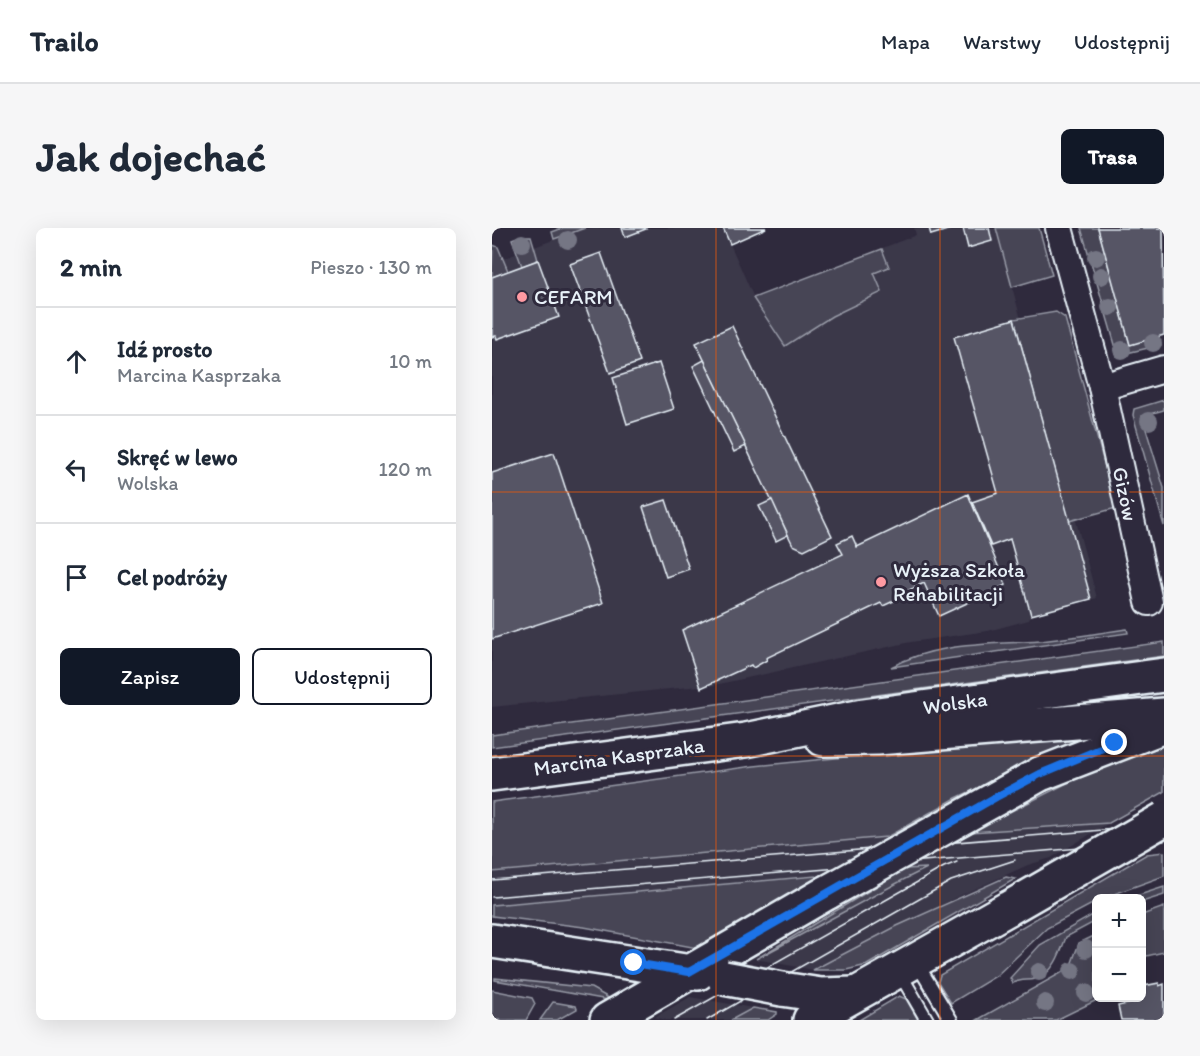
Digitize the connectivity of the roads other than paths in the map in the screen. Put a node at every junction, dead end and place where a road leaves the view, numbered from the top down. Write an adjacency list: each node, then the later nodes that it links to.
1 (1059, 228): 3 (street, Gizów)
2 (1164, 369): 3 (street)
3 (1102, 387): 4 (street, Gizów)
4 (1149, 602)
5 (1164, 675): 8 (main road, Wolska)
6 (1164, 715): 8 (main road)
7 (1164, 726): 13 (main road, bridge)
8 (747, 740): 9 (main road, Marcina Kasprzaka)
9 (492, 774)
10 (1164, 819): 12 (main road, bridge)
11 (492, 941): 13 (main road)
12 (907, 966): 14 (main road); 17 (lane); 18 (lane)
13 (689, 972): 14 (main road, bridge); 15 (main road)
14 (859, 993): 16 (main road)
15 (607, 1020)
16 (810, 1020)
17 (927, 1020)
18 (951, 1020)

